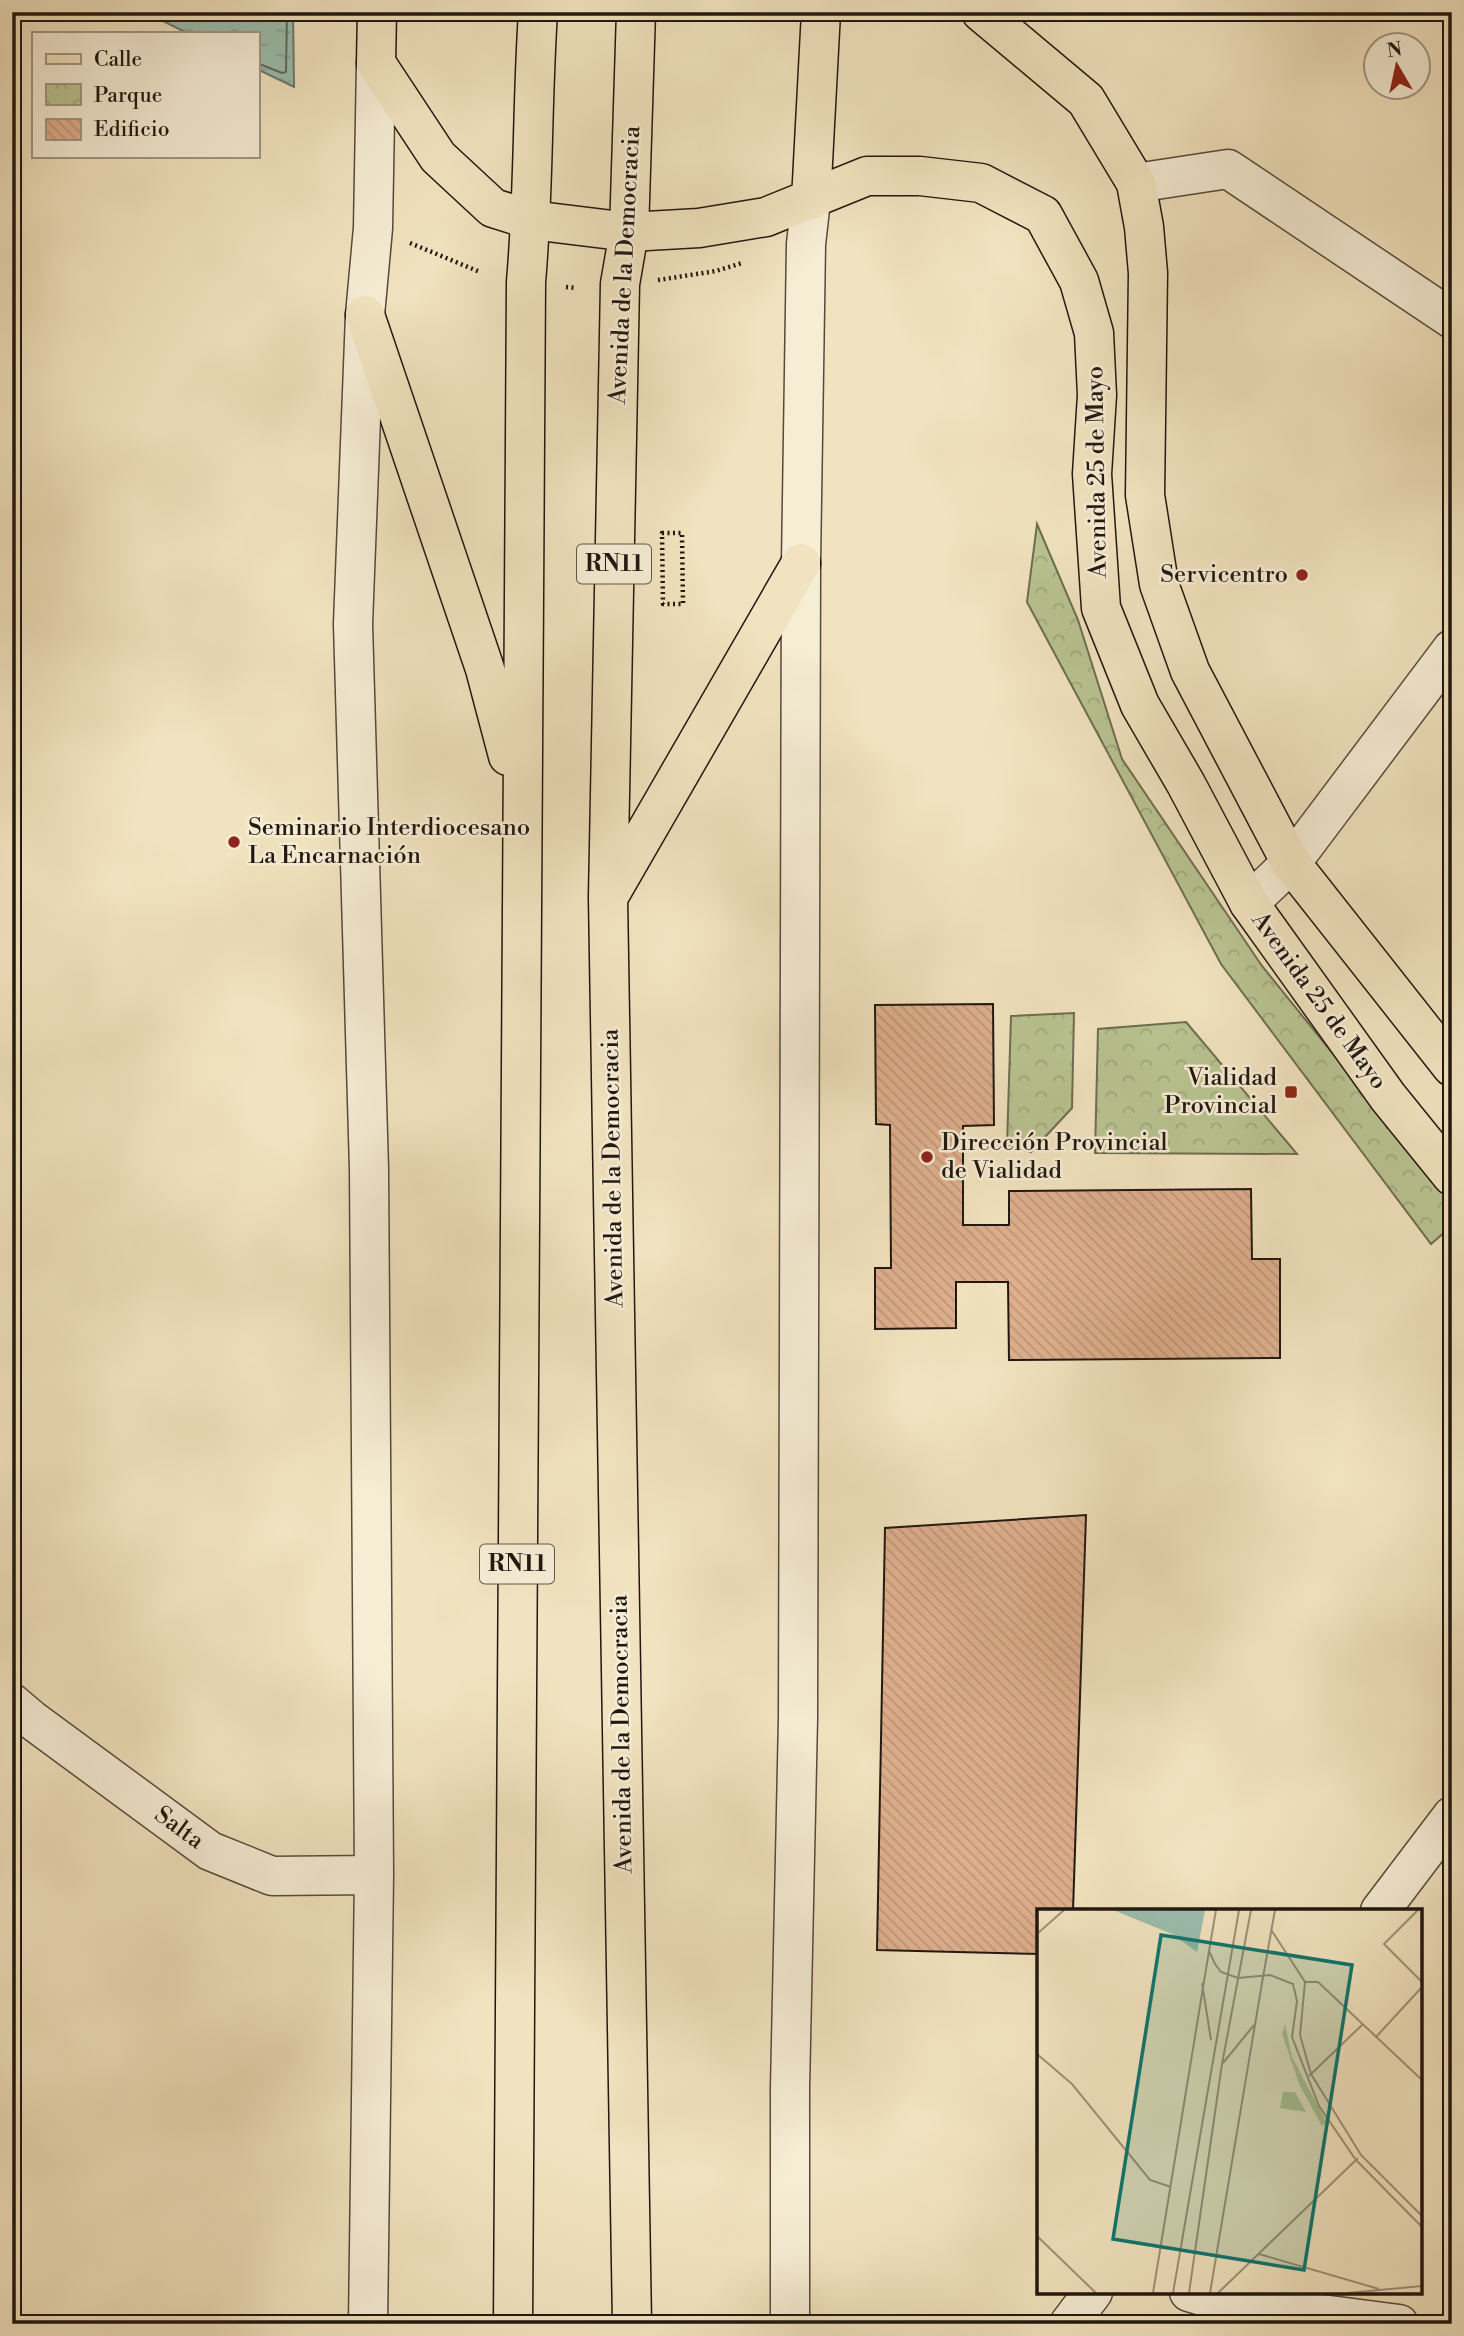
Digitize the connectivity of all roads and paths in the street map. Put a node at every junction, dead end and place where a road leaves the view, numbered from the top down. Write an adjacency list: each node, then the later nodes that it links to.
1 (377, 12): 6 (main road)
2 (538, 12): 9 (main road, RN11)
3 (636, 12): 11 (main road, Avenida de la Democracia / RN11)
4 (821, 12): 8 (main road)
5 (981, 12): 7 (main road)
6 (376, 64): 9 (main road, Avenida 25 de Mayo); 10 (street)
7 (1136, 183): 14 (street); 19 (main road, Avenida 25 de Mayo)
8 (811, 200): 11 (main road, Avenida 25 de Mayo); 15 (street); 21 (main road, Avenida 25 de Mayo)
9 (531, 220): 11 (main road, Avenida 25 de Mayo); 18 (main road, RN11)
10 (373, 228): 12 (path); 13 (street)
11 (629, 232): 20 (main road, Avenida de la Democracia / RN11)
12 (480, 272)
13 (365, 315): 18 (main road); 26 (street)
14 (1452, 319)
15 (801, 563): 20 (main road); 33 (street)
16 (662, 566): 16 (path)
17 (1452, 649): 19 (street)
18 (521, 805): 31 (main road, RN11)
19 (1290, 863): 21 (street); 22 (main road, Avenida 25 de Mayo)
20 (608, 897): 32 (main road, Avenida de la Democracia / RN11)
21 (1249, 903): 23 (main road, Avenida 25 de Mayo)
22 (1452, 1067)
23 (1452, 1176)
24 (12, 1703): 26 (street, Salta)
25 (1452, 1816): 27 (street)
26 (374, 1875): 30 (street)
27 (1382, 1909)
28 (1092, 2294): 34 (street)
29 (1196, 2294): 35 (street)
30 (368, 2324)
31 (513, 2324)
32 (632, 2324)
33 (790, 2324)
34 (1069, 2324)
35 (1399, 2324)

